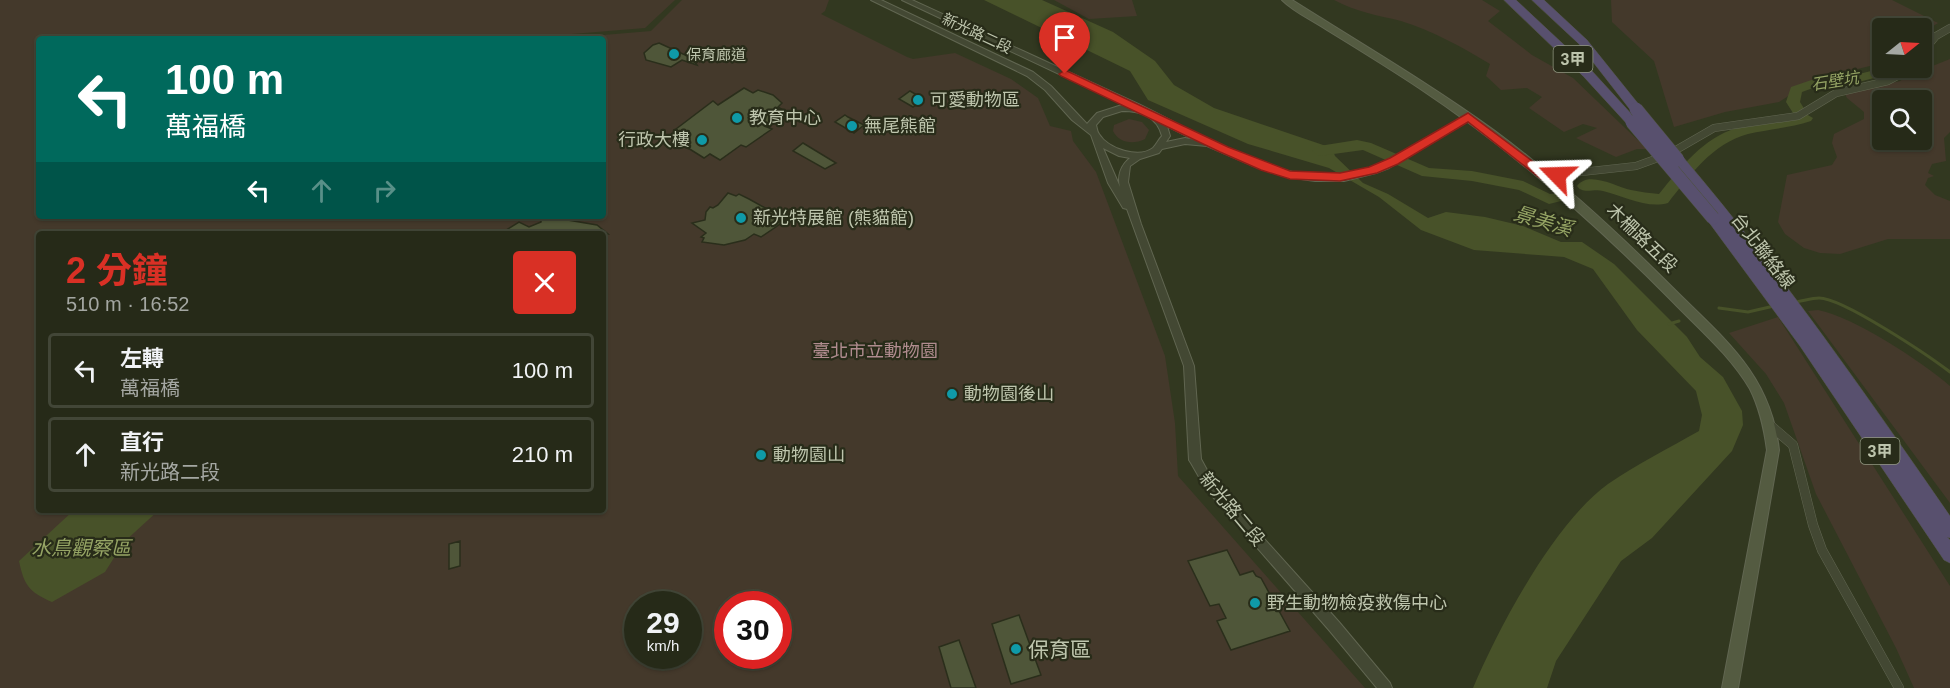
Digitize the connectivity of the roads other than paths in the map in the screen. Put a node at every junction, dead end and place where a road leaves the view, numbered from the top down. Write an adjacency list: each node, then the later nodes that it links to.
1 (875, 0): 16 (street, 新光路二段)
2 (906, 0): 13 (street, 新光路二段)
3 (1284, 0): 15 (main road, 木柵路五段)
4 (1496, 0): 14 (highway)
5 (1510, 0): 14 (highway, 台北聯絡線 / 3甲)
6 (1520, 0): 14 (highway, 台北聯絡線 / 3甲)
7 (1538, 0): 9 (highway)
8 (1544, 0): 9 (highway)
9 (1561, 20): 14 (highway)
10 (1950, 28): 11 (street)
11 (1932, 41)
12 (1895, 78): 20 (street)
13 (1149, 113): 16 (street); 17 (street); 18 (street, 新光路二段)
14 (1630, 113): 21 (highway, 台北聯絡線 / 3甲, bridge); 21 (highway, 台北聯絡線 / 3甲, bridge)
15 (1468, 117): 18 (street, 新光路二段); 20 (main road, 木柵路五段)
16 (1094, 135): 19 (street); 22 (street, 新光路二段)
17 (1160, 146): 18 (street, 新光路二段); 19 (street)
18 (1224, 150)
19 (1139, 154): 22 (street, 新光路二段)
20 (1545, 176): 24 (main road, 木柵路五段)
21 (1719, 217): 23 (highway, 台北聯絡線 / 3甲)
22 (1136, 224): 27 (street, 新光路二段)
23 (1813, 341): 25 (highway, 台北聯絡線 / 3甲); 26 (highway, 台北聯絡線 / 3甲)
24 (1772, 426): 28 (main road, 木柵路五段); 29 (street, 木柵路五段)
25 (1950, 531)
26 (1950, 555)
27 (1385, 688)
28 (1730, 688)
29 (1899, 688)

